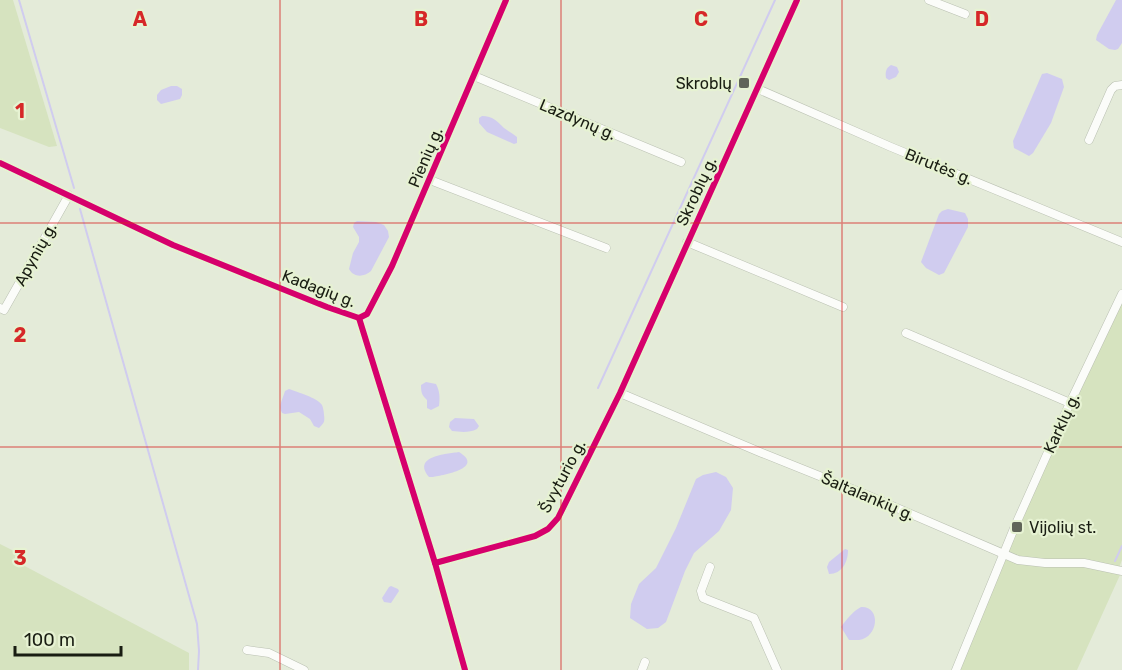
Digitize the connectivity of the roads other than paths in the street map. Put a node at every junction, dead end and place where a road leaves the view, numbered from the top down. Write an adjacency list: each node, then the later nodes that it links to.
1 (506, 0): 5 (street, Pienių g.)
2 (797, 0): 7 (street, Skroblų g.)
3 (929, 0): 4 (street)
4 (965, 14)
5 (474, 76): 9 (street, Lazdynų g.); 11 (street, Pienių g.)
6 (1122, 85): 8 (street)
7 (758, 89): 13 (street, Skroblų g.); 14 (street, Birutės g.)
8 (1089, 140)
9 (681, 162)
10 (0, 163): 12 (street, Kadagių g.)
11 (430, 180): 15 (street); 19 (street, Pienių g.)
12 (69, 195): 18 (street, Apynių g.); 19 (street, Kadagių g.)
13 (687, 242): 17 (street); 21 (street, Skroblų g.)
14 (1122, 242)
15 (606, 248)
16 (1122, 294): 22 (street, Karklų g.)
17 (843, 307)
18 (0, 308)
19 (359, 318): 24 (street, Kadagių g.)
20 (906, 333): 22 (street)
21 (620, 393): 23 (street, Šaltalankių g.); 24 (street, Švyturio g.)
22 (1070, 403): 23 (street, Karklų g.)
23 (1003, 554): 26 (street, Šaltalankių g.); 31 (street, Karklų g.)
24 (435, 562): 29 (street, Kadagių g.)
25 (710, 567): 30 (street)
26 (1122, 570)
27 (247, 650): 28 (street)
28 (304, 670)
29 (465, 670)
30 (777, 670)
31 (956, 670)

